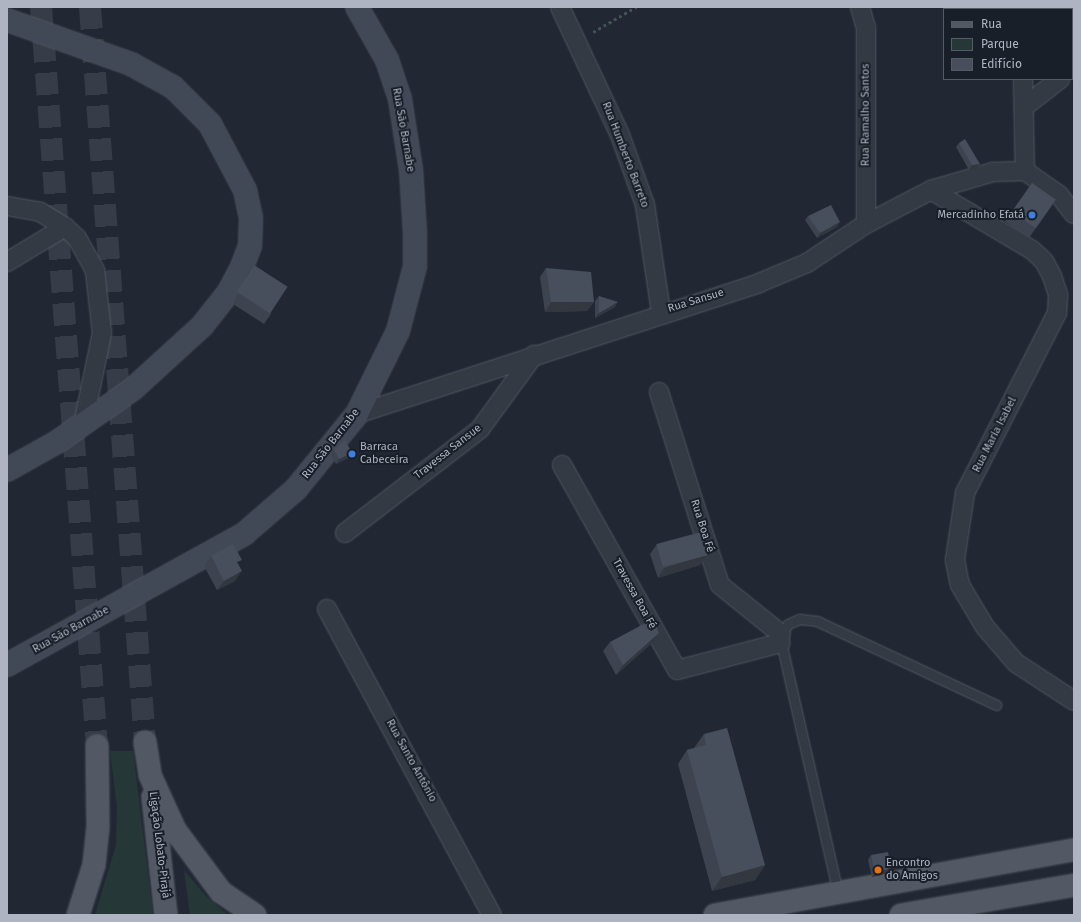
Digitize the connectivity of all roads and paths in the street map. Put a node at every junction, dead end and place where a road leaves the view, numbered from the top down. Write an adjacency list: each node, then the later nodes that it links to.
1 (357, 7): 20 (street, Rua São Barnabe)
2 (560, 7): 6 (street, Rua Humberto Barreto)
3 (636, 7): 6 (path)
4 (860, 7): 14 (street, Rua Ramalho Santos)
5 (7, 20): 21 (street)
6 (578, 41): 17 (street, Rua Humberto Barreto)
7 (1023, 80): 9 (street)
8 (1059, 80): 9 (street)
9 (1025, 106): 10 (street)
10 (1025, 171): 11 (street, Rua Sansue); 13 (street)
11 (931, 190): 14 (street, Rua Sansue); 28 (street, Rua Maria Isabel)
12 (7, 206): 15 (street)
13 (1074, 214)
14 (866, 224): 17 (street, Rua Sansue)
15 (65, 227): 16 (street); 21 (street)
16 (7, 262)
17 (661, 312): 18 (street, Rua Sansue)
18 (534, 355): 20 (street, Rua Sansue); 24 (street, Travessa Sansue)
19 (659, 392): 26 (street, Rua Boa Fé)
20 (356, 414): 27 (street, Rua São Barnabe)
21 (83, 425): 23 (street)
22 (562, 465): 26 (street, Travessa Boa Fé)
23 (7, 470)
24 (345, 533)
25 (327, 608): 42 (street, Rua Santo Antônio)
26 (781, 638): 29 (lane); 36 (lane)
27 (7, 665)
28 (1074, 700)
29 (996, 705)
30 (145, 742): 32 (main road)
31 (97, 746): 34 (main road)
32 (150, 776): 40 (main road, Ligação Lobato-Pirajá); 41 (main road)
33 (1074, 850): 36 (main road)
34 (88, 882): 38 (main road); 39 (main road)
35 (1074, 885): 37 (main road)
36 (838, 893): 43 (main road)
37 (967, 909): 44 (main road)
38 (78, 915)
39 (86, 915)
40 (166, 915)
41 (254, 915)
42 (492, 915)
43 (715, 915)
44 (901, 915)

